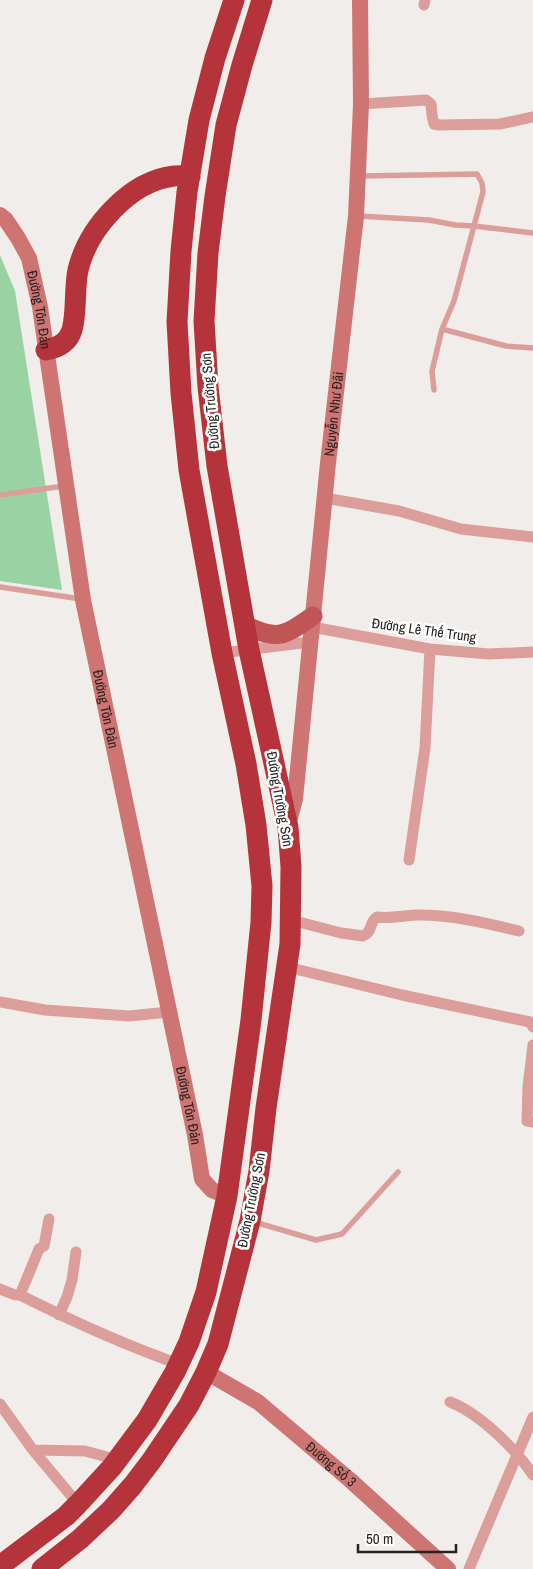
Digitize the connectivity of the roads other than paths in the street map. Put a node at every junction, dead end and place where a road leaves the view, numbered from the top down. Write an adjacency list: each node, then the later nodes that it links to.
1 (234, 0): 7 (highway, Đường Trường Sơn)
2 (262, 0): 22 (highway, Đường Trường Sơn)
3 (360, 0): 4 (street, Nguyễn Như Đãi)
4 (361, 104): 5 (street); 6 (street, Nguyễn Như Đãi)
5 (533, 116)
6 (358, 176): 9 (street, Nguyễn Như Đãi); 10 (lane)
7 (190, 177): 14 (highway); 27 (highway, Đường Trường Sơn)
8 (0, 214): 14 (street, Đường Tôn Đản)
9 (356, 216): 10 (lane); 18 (street, Nguyễn Như Đãi)
10 (474, 226): 11 (lane); 12 (lane)
11 (533, 233)
12 (442, 329): 13 (lane); 15 (lane)
13 (533, 348)
14 (46, 350): 16 (street, Đường Tôn Đản)
15 (434, 390)
16 (66, 485): 17 (lane); 21 (street, Đường Tôn Đản)
17 (0, 494)
18 (325, 498): 19 (street); 23 (street, Nguyễn Như Đãi)
19 (533, 537)
20 (0, 587): 21 (lane)
21 (83, 600): 34 (street, Đường Tôn Đản)
22 (245, 625): 23 (main road); 25 (highway, Đường Trường Sơn)
23 (312, 628): 24 (street, Đường Lê Thế Trung); 25 (street, Đường Lê Thế Trung); 28 (street, Nguyễn Như Đãi)
24 (430, 649): 26 (street, Đường Lê Thế Trung); 29 (street)
25 (249, 650): 27 (street, Đường Lê Thế Trung); 28 (highway, Đường Trường Sơn)
26 (533, 652)
27 (222, 653): 39 (highway, Đường Trường Sơn)
28 (288, 827): 30 (highway, Đường Trường Sơn)
29 (408, 860)
30 (291, 920): 31 (street); 32 (highway, Đường Trường Sơn)
31 (518, 931)
32 (287, 967): 35 (street); 41 (highway, Đường Trường Sơn)
33 (0, 1002): 34 (street)
34 (169, 1012): 39 (street, Đường Tôn Đản)
35 (533, 1027)
36 (533, 1045): 37 (street)
37 (533, 1122)
38 (398, 1172): 41 (lane)
39 (227, 1196): 46 (highway, Đường Trường Sơn)
40 (49, 1219): 44 (street)
41 (250, 1221): 47 (highway, Đường Trường Sơn)
42 (76, 1252): 45 (street)
43 (0, 1289): 44 (street)
44 (20, 1296): 45 (street)
45 (59, 1315): 46 (street)
46 (179, 1364): 53 (highway, Đường Trường Sơn)
47 (206, 1372): 57 (highway, Đường Trường Sơn); 58 (street, Đường Số 3)
48 (450, 1402): 52 (street)
49 (0, 1404): 51 (street)
50 (533, 1418): 52 (street)
51 (33, 1450): 53 (street); 55 (street)
52 (518, 1454): 54 (street); 59 (street)
53 (118, 1460): 55 (highway, Đường Trường Sơn)
54 (533, 1475)
55 (78, 1504): 56 (highway, Đường Trường Sơn)
56 (0, 1566)
57 (42, 1569)
58 (448, 1569)
59 (469, 1569)

